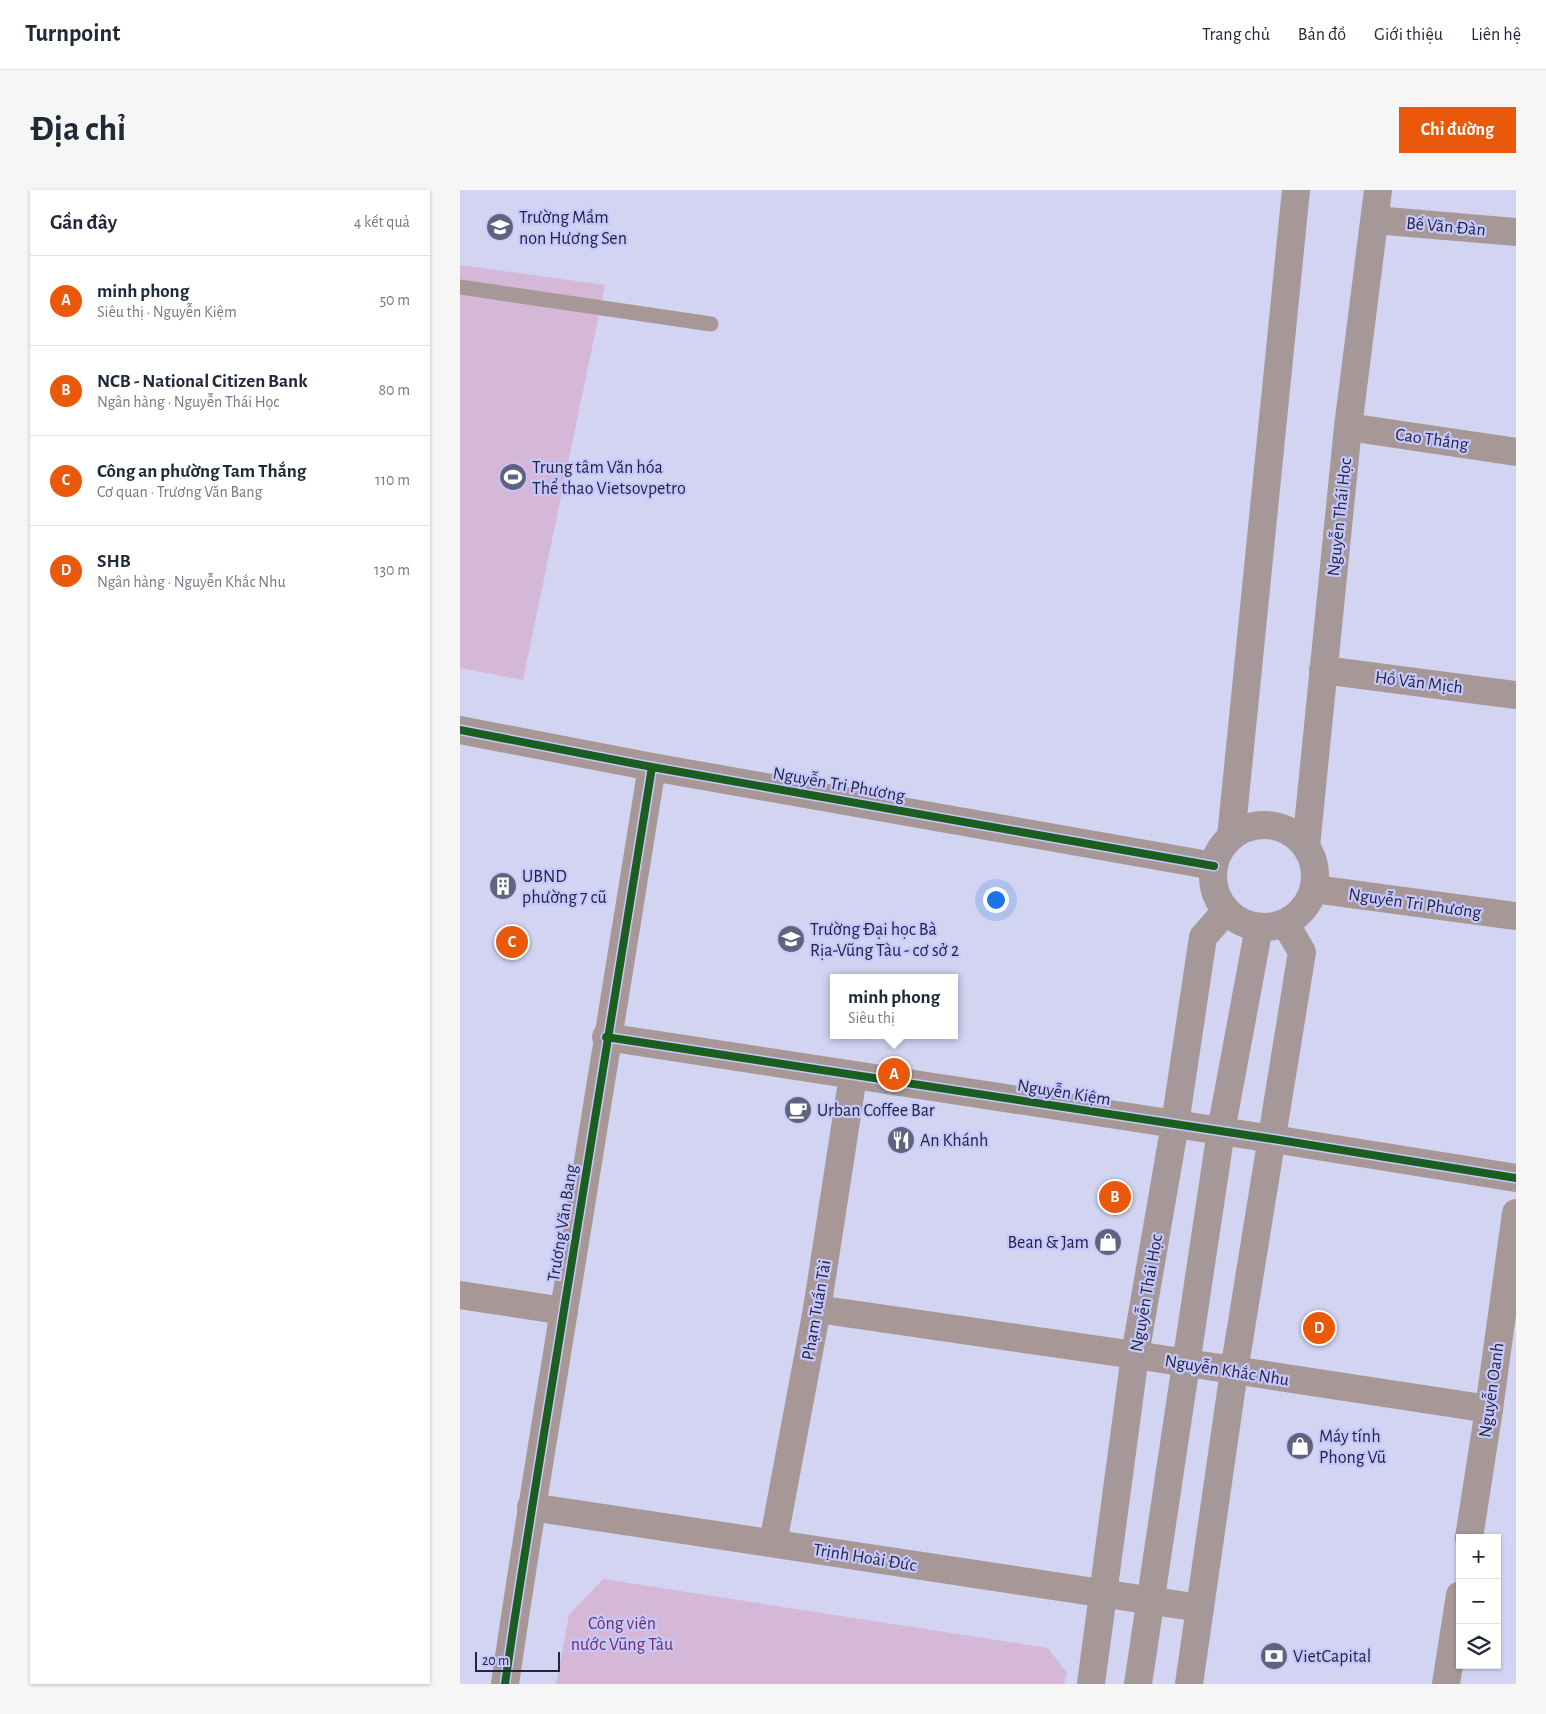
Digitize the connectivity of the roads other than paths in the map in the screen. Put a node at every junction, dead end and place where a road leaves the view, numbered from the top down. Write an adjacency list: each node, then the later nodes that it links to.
1 (1296, 190): 13 (main road)
2 (1378, 190): 3 (main road, Nguyễn Thái Học)
3 (1376, 220): 4 (street, Bế Văn Đàn); 7 (main road, Nguyễn Thái Học)
4 (1516, 232)
5 (460, 287): 6 (lane)
6 (712, 324)
7 (1348, 427): 8 (street, Cao Thắng); 9 (main road, Nguyễn Thái Học)
8 (1516, 452)
9 (1323, 670): 10 (street, Hồ Văn Mịch); 14 (main road, Nguyễn Thái Học)
10 (1516, 695)
11 (460, 730): 12 (street, Nguyễn Tri Phương)
12 (652, 766): 15 (street, Nguyễn Tri Phương); 21 (street, Trương Văn Bang)
13 (1231, 837): 14 (main road); 15 (main road)
14 (1306, 846): 16 (main road)
15 (1214, 866): 17 (main road)
16 (1314, 889): 18 (street, Nguyễn Tri Phương); 19 (main road)
17 (1226, 910): 20 (main road); 23 (main road, Nguyễn Thái Học)
18 (1516, 916)
19 (1285, 923): 20 (main road); 25 (main road)
20 (1259, 927): 24 (main road)
21 (606, 1037): 22 (street, Nguyễn Kiệm); 30 (street, Trương Văn Bang)
22 (853, 1076): 23 (street, Nguyễn Kiệm); 29 (street, Phạm Tuấn Tài)
23 (1175, 1124): 24 (street, Nguyễn Kiệm); 31 (main road, Nguyễn Thái Học)
24 (1221, 1132): 25 (street, Nguyễn Kiệm); 32 (main road)
25 (1273, 1139): 26 (street, Nguyễn Kiệm); 33 (main road)
26 (1516, 1178)
27 (1516, 1213): 34 (street, Nguyễn Oanh)
28 (460, 1294): 30 (street)
29 (817, 1309): 31 (street, Nguyễn Khắc Nhu); 37 (street, Phạm Tuấn Tài)
30 (564, 1312): 35 (street, Trương Văn Bang)
31 (1135, 1355): 32 (street, Nguyễn Khắc Nhu); 38 (main road, Nguyễn Thái Học)
32 (1186, 1363): 33 (street, Nguyễn Khắc Nhu); 39 (main road)
33 (1234, 1371): 34 (street, Nguyễn Khắc Nhu); 40 (main road)
34 (1489, 1409): 36 (street, Nguyễn Oanh)
35 (531, 1507): 37 (street, Trịnh Hoài Đức); 42 (street, Trương Văn Bang)
36 (1470, 1534)
37 (773, 1543): 38 (street, Trịnh Hoài Đức)
38 (1103, 1593): 39 (street, Trịnh Hoài Đức); 43 (main road, Nguyễn Thái Học)
39 (1150, 1600): 40 (street, Trịnh Hoài Đức); 44 (main road)
40 (1200, 1608): 45 (main road)
41 (1456, 1620): 46 (street)
42 (505, 1684)
43 (1090, 1684)
44 (1138, 1684)
45 (1189, 1684)
46 (1446, 1684)

